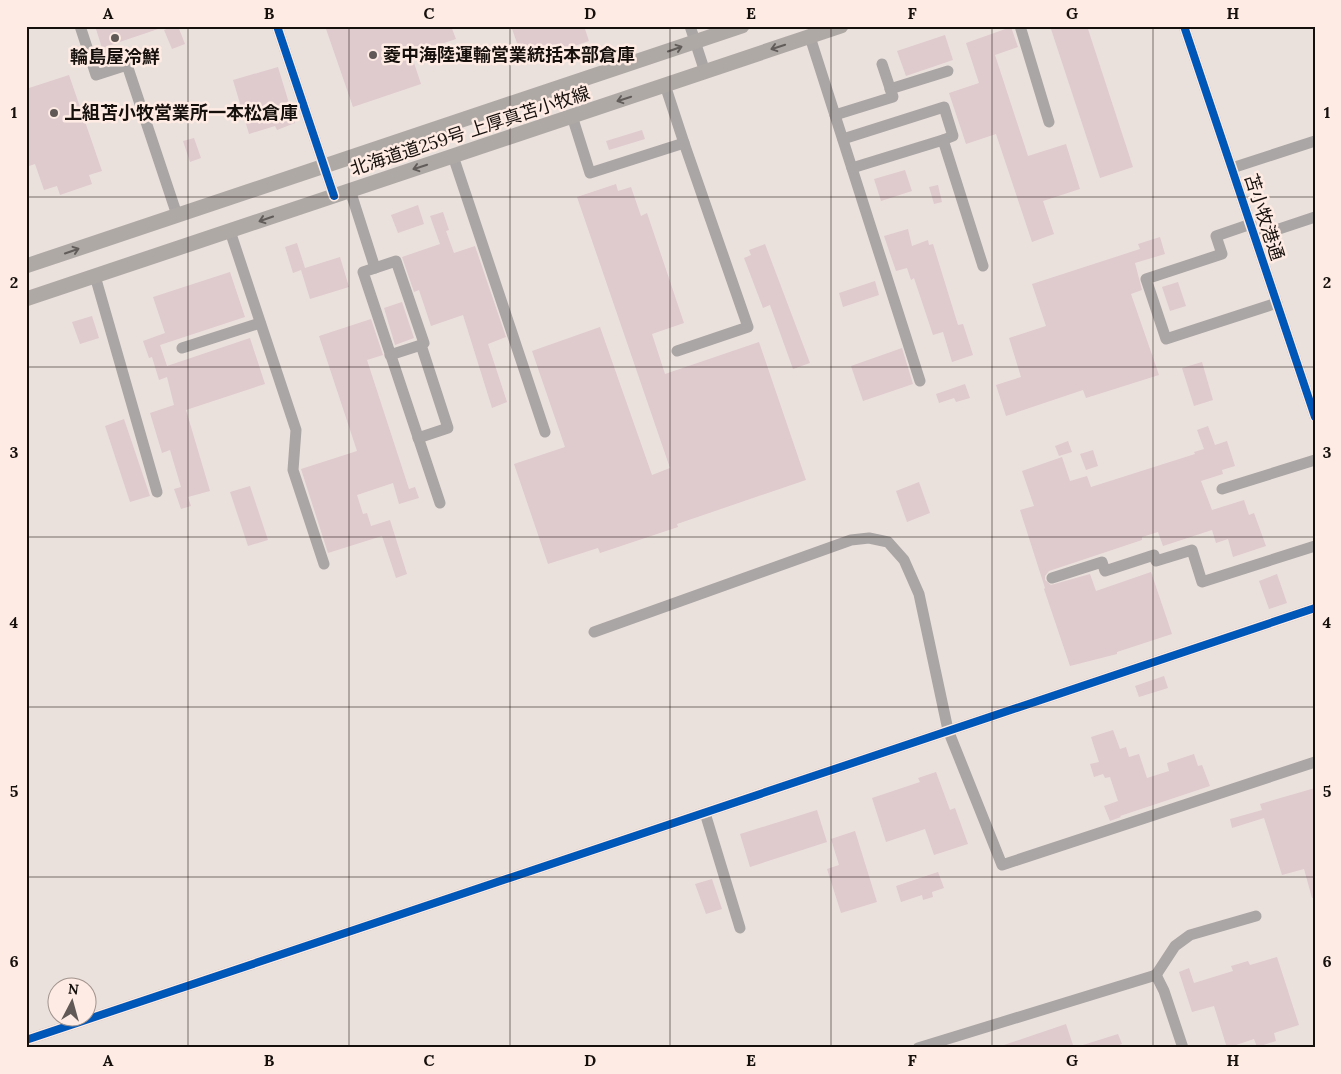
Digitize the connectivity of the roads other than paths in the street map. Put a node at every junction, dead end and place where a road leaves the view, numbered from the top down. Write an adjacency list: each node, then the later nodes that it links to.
1 (80, 26): 28 (street)
2 (277, 26): 23 (street)
3 (690, 26): 9 (street)
4 (742, 26): 9 (main road, 北海道道259号 上厚真苫小牧線)
5 (841, 26): 8 (main road, 北海道道259号 上厚真苫小牧線)
6 (1020, 26): 17 (street)
7 (1184, 26): 25 (street, 苫小牧港通)
8 (810, 37): 12 (main road, 北海道道259号 上厚真苫小牧線, one-way to 12); 15 (street)
9 (695, 42): 12 (street); 23 (main road, 北海道道259号 上厚真苫小牧線, one-way to 9)
10 (882, 64): 14 (street)
11 (948, 71): 14 (street)
12 (705, 72): 13 (main road, 北海道道259号 上厚真苫小牧線)
13 (665, 85): 16 (main road, 北海道道259号 上厚真苫小牧線, one-way to 16); 21 (street)
14 (890, 89): 15 (street)
15 (835, 115): 18 (street)
16 (572, 116): 21 (street); 22 (main road, 北海道道259号 上厚真苫小牧線)
17 (1049, 122)
18 (843, 139): 19 (street); 24 (street)
19 (943, 140): 24 (street); 34 (street)
20 (1315, 140): 25 (street)
21 (684, 143): 42 (street)
22 (453, 156): 26 (main road, 北海道道259号 上厚真苫小牧線, one-way to 26); 46 (street)
23 (325, 167): 27 (street); 28 (main road, 北海道道259号 上厚真苫小牧線)
24 (852, 168): 44 (street)
25 (1232, 168): 30 (street, 苫小牧港通)
26 (350, 190): 27 (main road, 北海道道259号 上厚真苫小牧線); 35 (street)
27 (334, 196): 31 (main road, 北海道道259号 上厚真苫小牧線, one-way to 31)
28 (177, 215): 33 (main road, 北海道道259号 上厚真苫小牧線, one-way to 28)
29 (1315, 217): 32 (street)
30 (1251, 224): 32 (street, 苫小牧港通); 38 (street)
31 (230, 231): 36 (main road, 北海道道259号 上厚真苫小牧線); 39 (street)
32 (1255, 237): 38 (street, 苫小牧港通)
33 (26, 266)
34 (983, 266)
35 (375, 268): 40 (street); 43 (street)
36 (95, 276): 37 (main road, 北海道道259号 上厚真苫小牧線); 50 (street)
37 (26, 299)
38 (1277, 303): 45 (street, 苫小牧港通)
39 (260, 323): 41 (street); 53 (street)
40 (421, 344): 43 (street); 47 (street)
41 (182, 348)
42 (677, 351)
43 (390, 355): 47 (street)
44 (920, 382)
45 (1315, 417)
46 (544, 432)
47 (418, 438): 51 (street)
48 (1315, 460): 49 (street)
49 (1222, 489)
50 (157, 492)
51 (440, 503)
52 (1315, 546): 54 (street)
53 (324, 564)
54 (1052, 578)
55 (1315, 608): 57 (street)
56 (594, 632): 57 (street)
57 (948, 730): 58 (street); 59 (street)
58 (1315, 762)
59 (706, 813): 61 (street); 63 (street)
60 (1256, 916): 62 (street)
61 (740, 928)
62 (1156, 975): 64 (street); 65 (street)
63 (26, 1040)
64 (918, 1048)
65 (1183, 1048)

